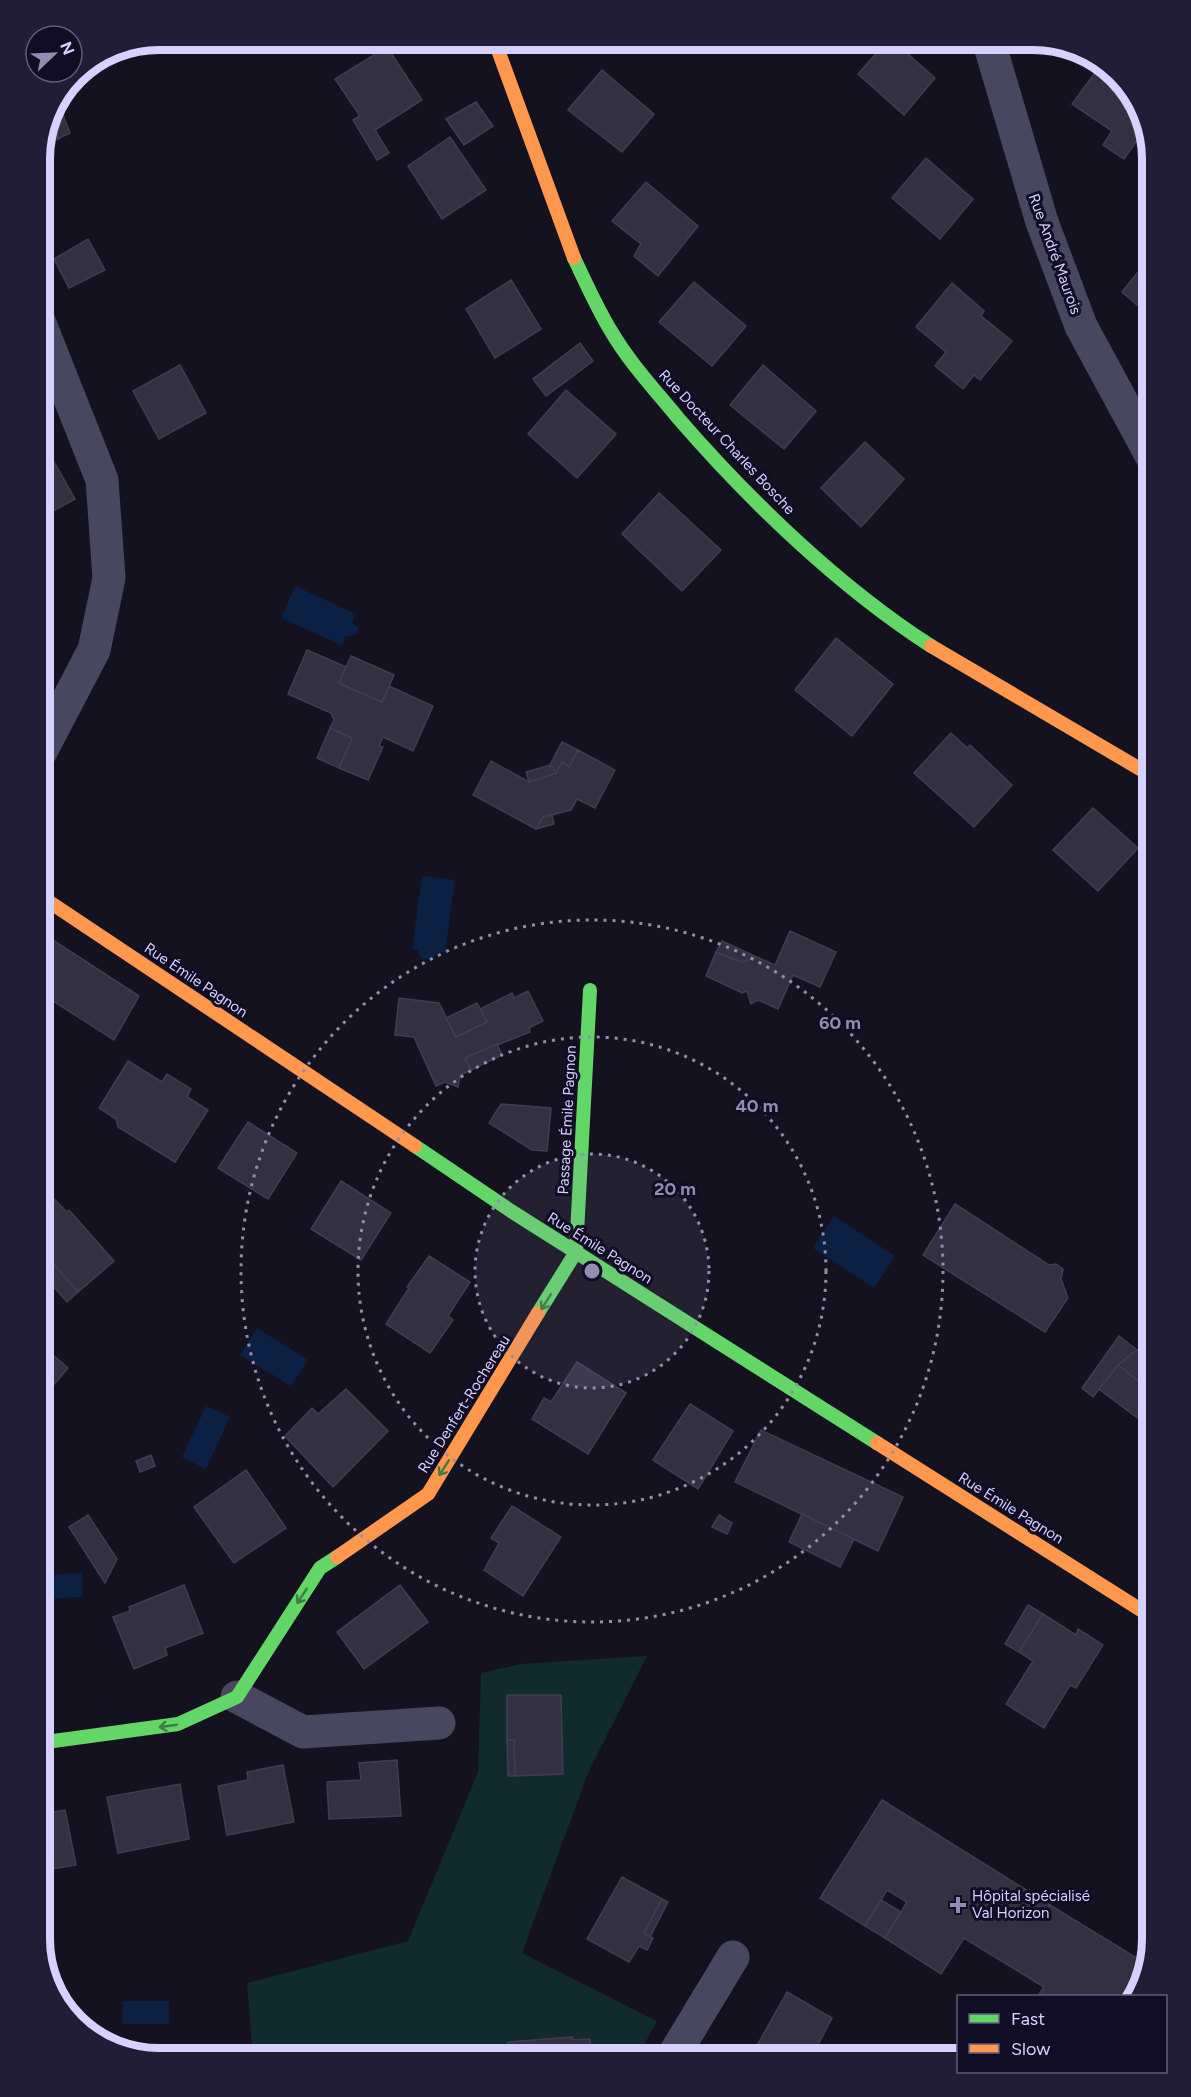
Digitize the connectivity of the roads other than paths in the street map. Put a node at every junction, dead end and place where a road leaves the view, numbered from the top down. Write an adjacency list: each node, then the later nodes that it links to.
1 (498, 50): 6 (street, Rue Docteur Charles Bosche)
2 (991, 50): 4 (street, Rue André Maurois)
3 (50, 349): 5 (street)
4 (1142, 439)
5 (50, 734)
6 (1142, 770)
7 (50, 902): 9 (street, Rue Émile Pagnon)
8 (590, 990): 9 (street, Passage Émile Pagnon)
9 (576, 1252): 10 (street, Rue Émile Pagnon); 11 (street, Rue Denfert-Rochereau, one-way to 11)
10 (1142, 1611)
11 (237, 1696): 12 (street); 13 (street, one-way to 13)
12 (439, 1723)
13 (50, 1741)
14 (733, 1957): 15 (street)
15 (678, 2048)

